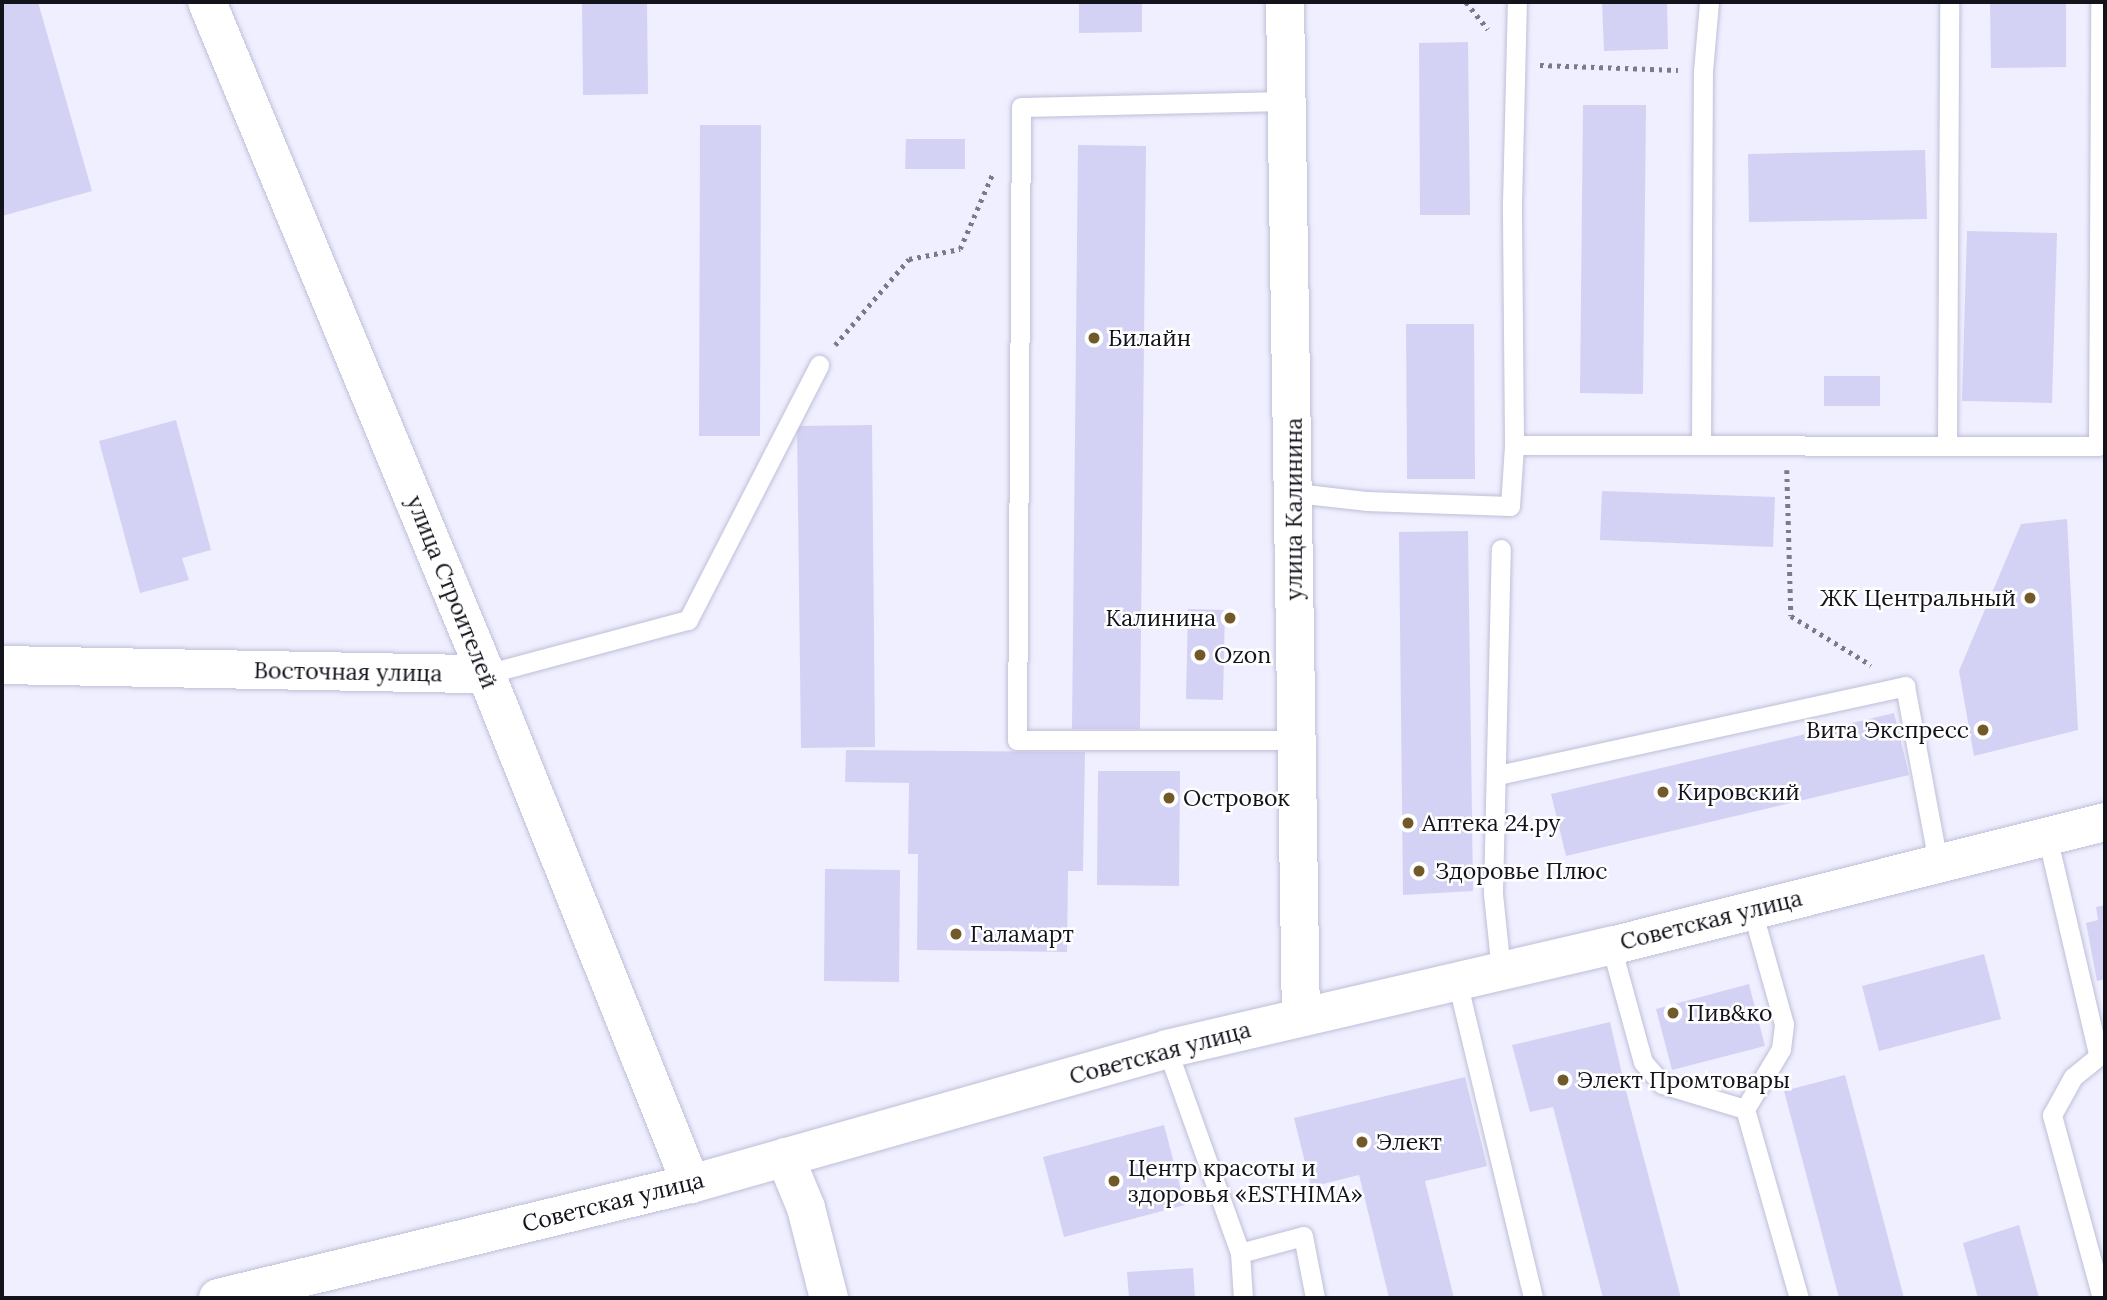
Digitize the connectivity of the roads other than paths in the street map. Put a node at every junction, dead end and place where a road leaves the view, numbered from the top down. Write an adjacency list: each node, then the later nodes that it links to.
1 (207, 2): 15 (street, улица Строителей)
2 (1285, 2): 7 (street, улица Калинина)
3 (1517, 2): 11 (lane)
4 (1709, 2): 9 (lane)
5 (1949, 2): 10 (lane)
6 (2100, 2): 10 (lane)
7 (1286, 101): 12 (street, улица Калинина); 16 (lane)
8 (819, 365): 15 (lane, Восточная улица)
9 (1701, 444): 10 (lane); 11 (lane)
10 (1947, 444)
11 (1514, 445): 12 (lane)
12 (1296, 493): 16 (street, улица Калинина)
13 (1501, 549): 17 (lane)
14 (2, 665): 15 (street, Восточная улица)
15 (486, 674): 30 (street, улица Строителей)
16 (1294, 740): 25 (street, улица Калинина)
17 (1497, 775): 20 (lane); 23 (lane)
18 (2105, 822): 19 (street, Советская улица)
19 (2047, 836): 20 (street, Советская улица); 27 (lane)
20 (1938, 862): 21 (street, Советская улица)
21 (1752, 910): 22 (street, Советская улица); 28 (lane)
22 (1611, 946): 23 (street, Советская улица); 28 (lane)
23 (1501, 971): 24 (street, Советская улица)
24 (1457, 981): 25 (street, Советская улица); 36 (lane)
25 (1301, 1016): 26 (street, Советская улица)
26 (1167, 1049): 29 (street, Советская улица); 31 (lane)
27 (2101, 1052): 38 (lane)
28 (1745, 1109): 37 (lane)
29 (785, 1157): 30 (street, Советская улица); 33 (street)
30 (691, 1184): 32 (street, Советская улица)
31 (1240, 1253): 34 (lane); 35 (lane)
32 (218, 1298)
33 (829, 1298)
34 (1243, 1298)
35 (1315, 1298)
36 (1533, 1298)
37 (1799, 1298)
38 (2102, 1298)

